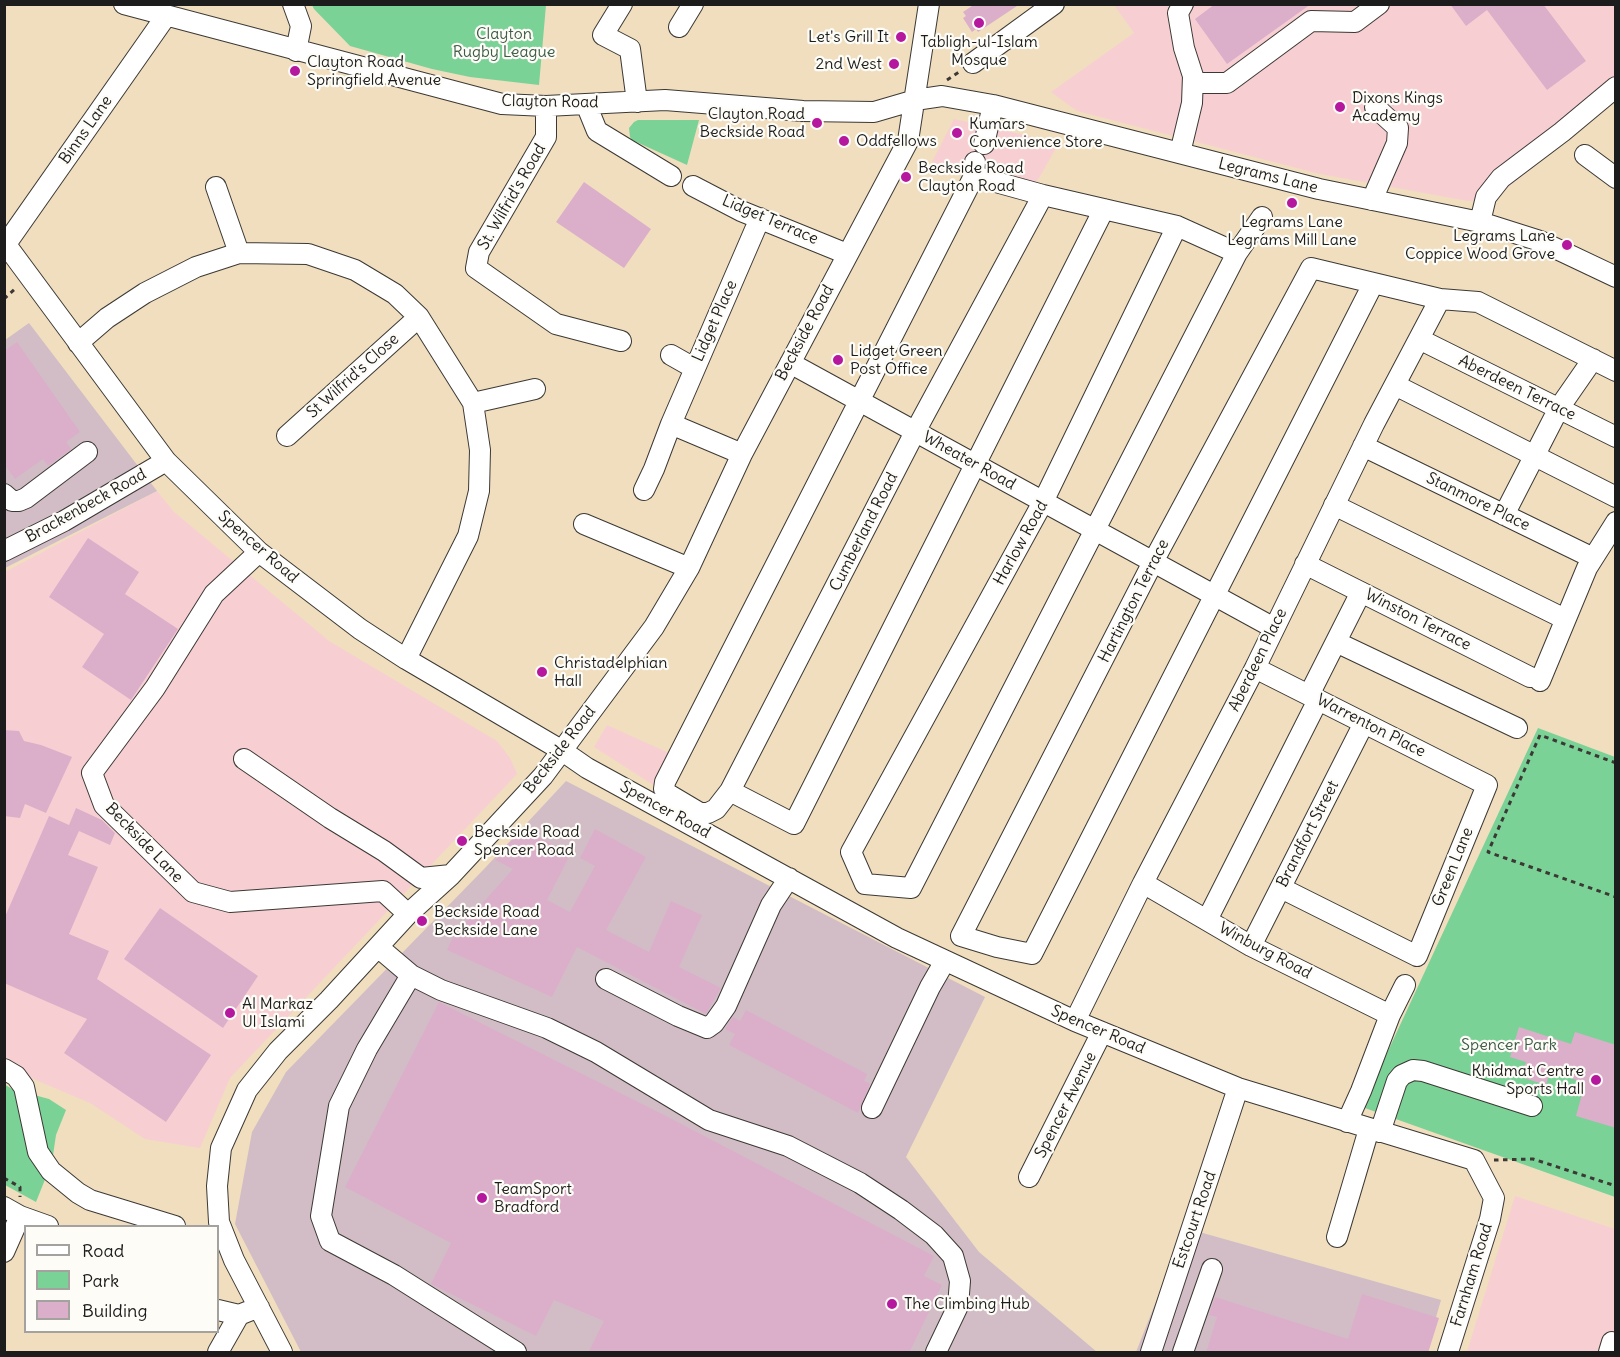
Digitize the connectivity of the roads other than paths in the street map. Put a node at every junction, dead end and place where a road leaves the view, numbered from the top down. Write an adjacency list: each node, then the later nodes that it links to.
1 (124, 4): 9 (street, Clayton Road)
2 (293, 4): 11 (street)
3 (622, 4): 16 (street)
4 (693, 4): 10 (street)
5 (930, 4): 15 (street, Beckside Road)
6 (1054, 4): 12 (street)
7 (1183, 4): 13 (street)
8 (1379, 4): 13 (street)
9 (166, 16): 11 (street, Clayton Road); 35 (street, Binns Lane)
10 (679, 27)
11 (296, 51): 19 (street, Clayton Road)
12 (973, 63)
13 (1193, 83): 21 (street)
14 (1616, 87): 33 (street)
15 (915, 100): 16 (street, Clayton Road); 18 (street, Legrams Lane); 38 (street, Beckside Road)
16 (637, 102): 17 (street, Clayton Road)
17 (586, 104): 19 (street, Clayton Road); 24 (street)
18 (993, 105): 21 (street, Legrams Lane); 23 (street)
19 (546, 106): 44 (street, St. Wilfrid's Road)
20 (1375, 107): 29 (street)
21 (1180, 153): 29 (street, Legrams Lane)
22 (1585, 155): 25 (street)
23 (977, 161): 28 (street); 53 (street)
24 (671, 176)
25 (1616, 178)
26 (693, 186): 32 (street, Lidget Terrace)
27 (216, 188): 36 (street)
28 (1042, 195): 30 (street); 57 (street, Cumberland Road)
29 (1372, 200): 33 (street, Legrams Lane)
30 (1104, 209): 34 (street); 65 (street)
31 (1262, 217): 37 (street)
32 (760, 218): 38 (street, Lidget Terrace); 49 (street, Lidget Place)
33 (1480, 222): 39 (street, Legrams Lane)
34 (1177, 226): 37 (street); 69 (street, Harlow Road)
35 (5, 243): 45 (street, Spencer Road)
36 (239, 253): 42 (street); 45 (street)
37 (1237, 253): 74 (street)
38 (847, 254): 48 (street, Beckside Road)
39 (1616, 277)
40 (1373, 284): 41 (street); 78 (street, Hartington Terrace); 82 (street)
41 (1440, 299): 43 (street, Aberdeen Place); 47 (street)
42 (419, 317): 54 (street); 58 (street, St Wilfrid's Close)
43 (1419, 339): 51 (street, Aberdeen Place); 55 (street, Aberdeen Terrace)
44 (621, 341)
45 (78, 343): 64 (street, Spencer Road)
46 (671, 355): 49 (street)
47 (1593, 358): 50 (street); 55 (street)
48 (790, 363): 53 (street, Wheater Road); 62 (street, Beckside Road)
49 (694, 368): 56 (street, Lidget Place)
50 (1616, 371)
51 (1395, 385): 60 (street, Aberdeen Place); 63 (street)
52 (535, 389): 54 (street)
53 (859, 401): 57 (street, Wheater Road); 94 (street, Cumberland Road)
54 (473, 403): 86 (street)
55 (1559, 408): 59 (street, Aberdeen Terrace); 63 (street)
56 (671, 424): 62 (street); 66 (street, Lidget Place)
57 (915, 432): 65 (street, Wheater Road); 94 (street, Cumberland Road)
58 (287, 436)
59 (1616, 436)
60 (1363, 446): 70 (street, Aberdeen Place); 71 (street, Stanmore Place)
61 (87, 452): 67 (street)
62 (742, 454): 80 (street, Beckside Road)
63 (1534, 456): 68 (street); 71 (street)
64 (166, 461): 75 (street, Brackenbeck Road); 76 (street, Spencer Road)
65 (974, 464): 69 (street, Wheater Road); 94 (street)
66 (644, 489)
67 (4, 494)
68 (1616, 497)
69 (1043, 502): 74 (street, Wheater Road); 74 (street, Harlow Road)
70 (1335, 505): 79 (street, Aberdeen Place); 83 (street)
71 (1504, 515): 77 (street, Stanmore Place)
72 (1616, 522): 77 (street)
73 (584, 524): 80 (street)
74 (1094, 530): 78 (street, Wheater Road)
75 (4, 551)
76 (259, 552): 86 (street, Spencer Road); 99 (street, Beckside Lane)
77 (1593, 558): 83 (street)
78 (1153, 562): 82 (street, Wheater Road); 82 (street, Hartington Terrace)
79 (1305, 564): 81 (street, Winston Terrace); 84 (street, Aberdeen Place)
80 (689, 568): 91 (street, Beckside Road)
81 (1361, 592): 83 (street, Winston Terrace); 85 (street)
82 (1216, 596): 84 (street, Wheater Road)
83 (1565, 619)
84 (1274, 628): 87 (street, Aberdeen Place)
85 (1336, 642): 88 (street); 90 (street)
86 (406, 659): 91 (street, Spencer Road)
87 (1255, 668): 88 (street, Warrenton Place); 97 (street, Aberdeen Place)
88 (1313, 697): 89 (street, Warrenton Place); 100 (street)
89 (1364, 723): 93 (street, Warrenton Place); 98 (street, Brandfort Street)
90 (1517, 728)
91 (561, 750): 95 (street, Beckside Road); 96 (street, Spencer Road)
92 (244, 759): 95 (street)
93 (1487, 785): 98 (street, Green Lane)
94 (730, 791)
95 (451, 875): 99 (street, Beckside Road)
96 (789, 878): 103 (street, Spencer Road); 104 (street)
97 (1143, 883): 100 (street, Winburg Road); 108 (street, Aberdeen Place)
98 (1281, 888): 101 (street, Brandfort Street)
99 (408, 914): 102 (street, Beckside Road)
100 (1207, 920): 101 (street, Winburg Road)
101 (1251, 946): 107 (street, Winburg Road)
102 (378, 947): 105 (street); 124 (street, Beckside Road)
103 (945, 961): 108 (street, Spencer Road); 113 (street)
104 (606, 979)
105 (407, 982): 129 (street); 130 (street)
106 (1405, 985): 107 (street)
107 (1389, 1015): 114 (street)
108 (1075, 1021): 109 (street, Spencer Road)
109 (1102, 1032): 111 (street, Spencer Road); 116 (street, Spencer Avenue)
110 (4, 1069): 120 (street)
111 (1239, 1088): 114 (street, Spencer Road); 131 (street, Estcourt Road)
112 (1532, 1106): 115 (street)
113 (872, 1107)
114 (1347, 1122): 115 (street, Spencer Road)
115 (1375, 1130): 117 (street, Spencer Road); 121 (street)
116 (1029, 1177)
117 (1494, 1198): 133 (street, Farnham Road)
118 (12, 1212): 119 (street); 122 (street)
119 (43, 1225)
120 (169, 1225)
121 (1336, 1237)
122 (4, 1252)
123 (1212, 1269): 132 (street)
124 (259, 1307): 126 (street); 128 (street, Beckside Road)
125 (219, 1310): 126 (street)
126 (239, 1315): 127 (street)
127 (218, 1353)
128 (282, 1353)
129 (516, 1353)
130 (936, 1353)
131 (1151, 1353)
132 (1183, 1353)
133 (1448, 1353)

